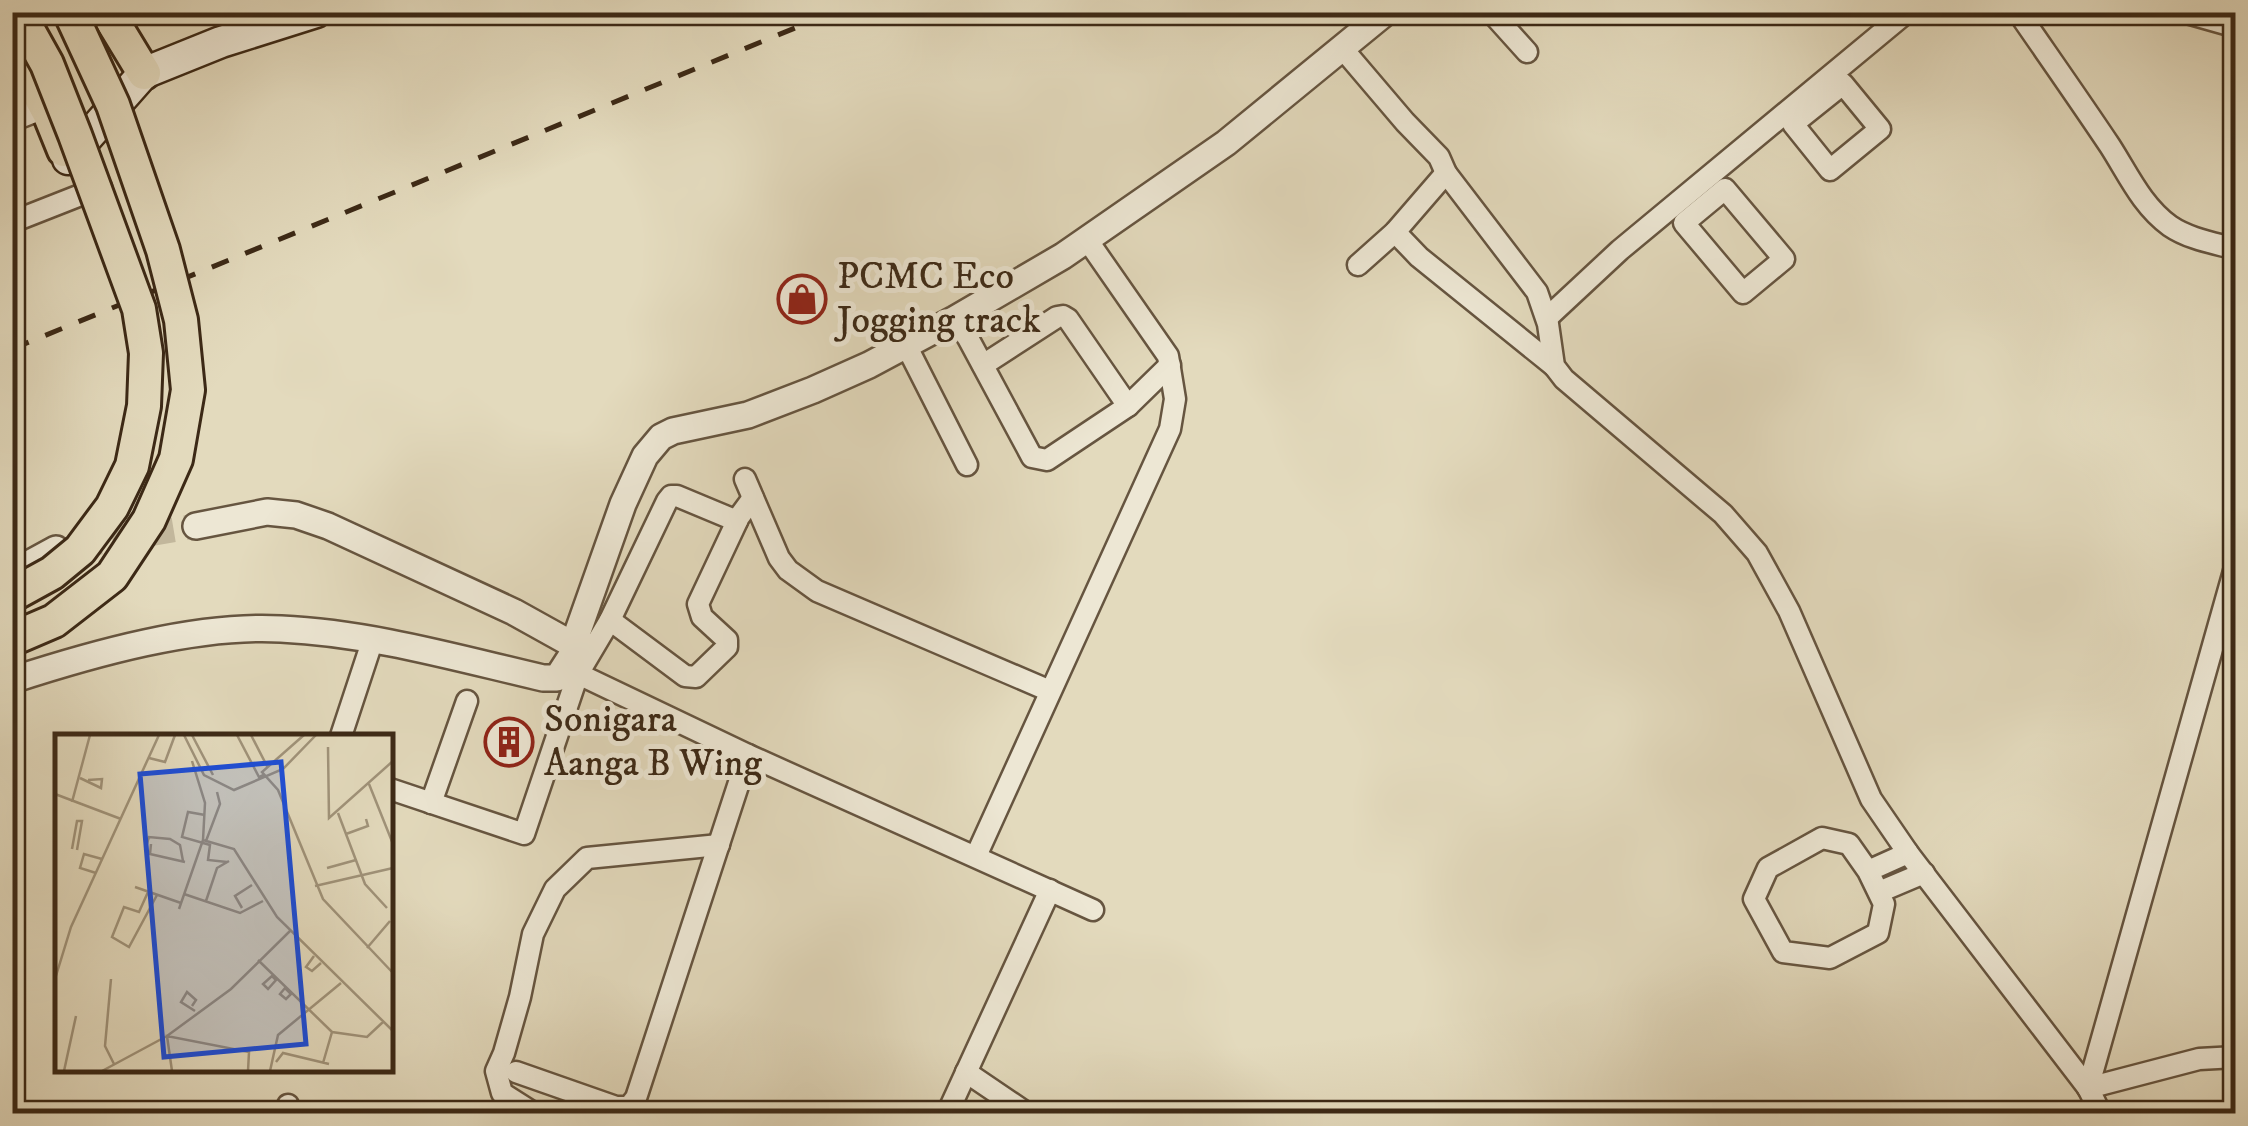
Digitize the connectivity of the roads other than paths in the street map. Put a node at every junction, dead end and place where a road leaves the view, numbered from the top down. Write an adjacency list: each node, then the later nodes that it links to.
1 (18, 12): 40 (main road, bridge)
2 (70, 12): 42 (main road, bridge)
3 (108, 12): 14 (main road)
4 (316, 12): 14 (main road)
5 (1386, 12): 12 (street)
6 (1491, 12): 13 (street)
7 (1906, 12): 15 (street)
8 (2018, 12): 25 (street)
9 (2183, 12): 10 (street)
10 (2236, 26)
11 (12, 44): 16 (main road)
12 (1342, 48): 20 (street); 24 (street)
13 (1527, 52)
14 (144, 73): 19 (main road)
15 (1834, 81): 17 (street); 17 (street)
16 (44, 104): 18 (street); 19 (main road)
17 (1792, 116): 21 (street)
18 (12, 118)
19 (78, 149): 22 (street)
20 (1446, 173): 23 (street); 27 (street)
21 (1681, 212): 21 (street); 27 (street)
22 (12, 222)
23 (1395, 232): 26 (street); 32 (street)
24 (1088, 241): 28 (street); 31 (street)
25 (2236, 249)
26 (1358, 265)
27 (1547, 318): 32 (street)
28 (955, 319): 29 (street); 30 (street)
29 (906, 345): 34 (street); 44 (street)
30 (982, 365): 33 (street); 33 (street)
31 (1170, 365): 33 (street); 46 (street)
32 (1554, 366): 53 (street)
33 (1128, 406)
34 (967, 465)
35 (737, 521): 41 (street); 41 (street); 46 (street)
36 (196, 526): 44 (street)
37 (56, 549): 39 (street)
38 (2236, 564): 63 (street)
39 (12, 573)
40 (12, 595)
41 (610, 620): 44 (street)
42 (12, 639)
43 (373, 640): 44 (street); 45 (street); 48 (street)
44 (573, 663): 49 (street); 51 (street)
45 (12, 680)
46 (1050, 690): 54 (street)
47 (467, 701): 51 (street)
48 (342, 734)
49 (748, 755): 52 (street); 54 (street)
50 (392, 789): 51 (street)
51 (431, 804)
52 (718, 845): 61 (street); 64 (street)
53 (1908, 853): 55 (street); 56 (street)
54 (976, 856): 57 (street)
55 (1868, 871): 58 (street); 58 (street)
56 (1924, 873): 58 (street); 63 (street)
57 (1050, 890): 59 (street); 62 (street)
58 (1879, 892)
59 (1094, 910)
60 (2236, 1058): 63 (street)
61 (516, 1072)
62 (966, 1072): 65 (street); 66 (street)
63 (2088, 1088): 67 (street)
64 (535, 1114)
65 (946, 1114)
66 (1028, 1114)
67 (2101, 1114)

